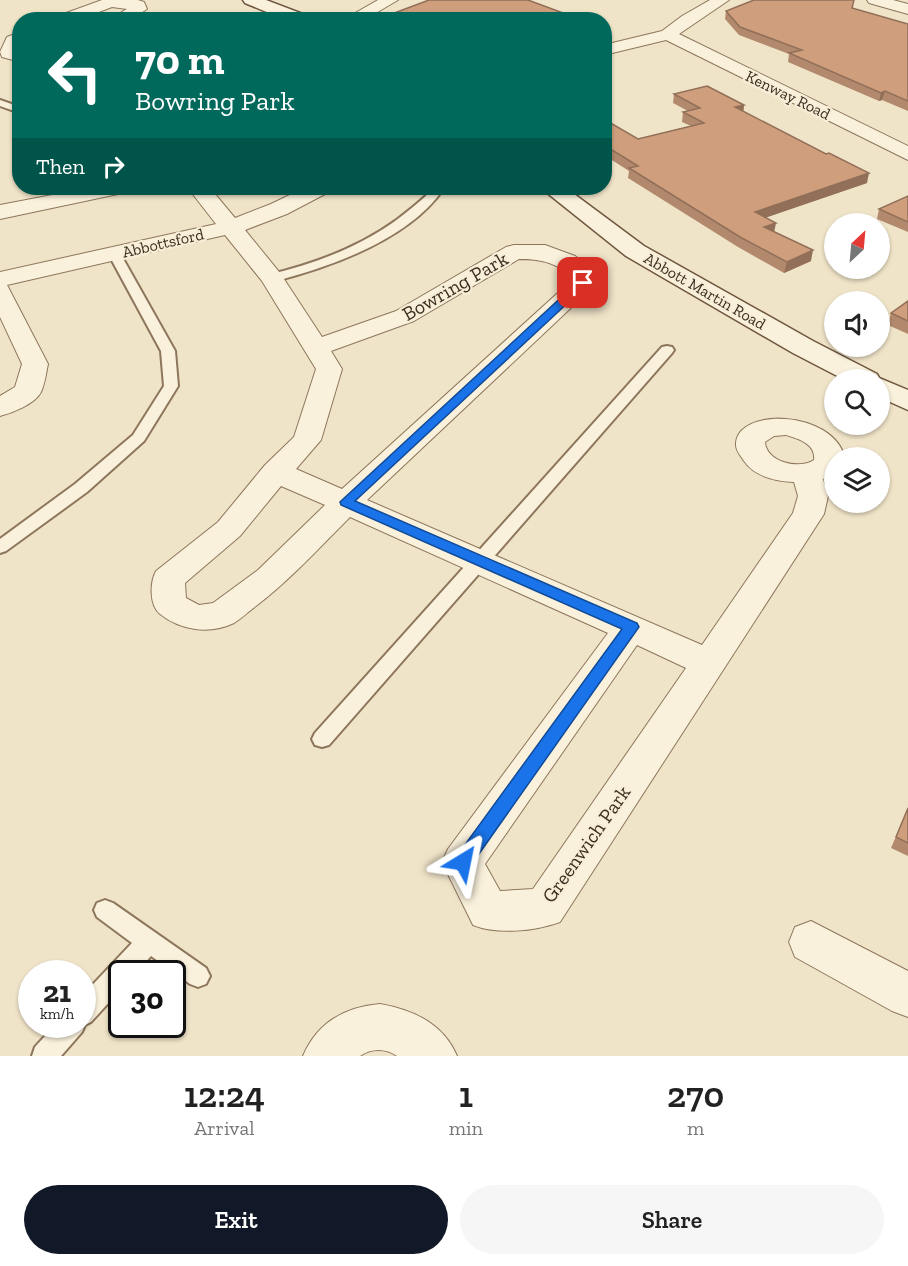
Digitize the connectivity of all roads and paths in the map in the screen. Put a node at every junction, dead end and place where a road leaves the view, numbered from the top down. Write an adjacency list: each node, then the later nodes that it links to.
1 (251, 0): 8 (main road)
2 (390, 0): 9 (street)
3 (721, 0): 10 (street)
4 (875, 0): 5 (street)
5 (908, 9)
6 (83, 12): 7 (street)
7 (135, 12)
8 (282, 12)
9 (367, 12)
10 (668, 36): 11 (street); 12 (street, Kenway Road)
11 (612, 48)
12 (908, 154)
13 (62, 195): 18 (street)
14 (206, 195): 19 (street, Bowring Park)
15 (306, 195): 19 (street, Abbottsford)
16 (433, 195): 21 (lane)
17 (561, 195): 26 (main road, Abbott Martin Road)
18 (0, 212)
19 (232, 227): 20 (street, Abbottsford); 21 (street, Bowring Park)
20 (115, 255): 22 (street, Abbottsford); 33 (lane)
21 (272, 278): 24 (street, Bowring Park)
22 (0, 279)
23 (0, 290): 29 (street)
24 (316, 348): 30 (street, Bowring Park); 32 (street, Bowring Park)
25 (667, 350): 34 (lane)
26 (846, 369)
27 (890, 392): 28 (main road)
28 (908, 401)
29 (0, 408)
30 (276, 471): 32 (street); 32 (street, Bowring Park)
31 (806, 474): 36 (street, Greenwich Park)
32 (346, 502): 34 (street)
33 (0, 547)
34 (480, 561): 35 (street); 37 (lane)
35 (631, 627): 36 (street); 36 (street, Greenwich Park)
36 (708, 663)
37 (322, 739)
38 (105, 910): 39 (lane)
39 (149, 941): 41 (lane); 43 (lane)
40 (811, 942): 42 (street)
41 (198, 976)
42 (908, 995)
43 (96, 999)
44 (60, 1038): 45 (lane)
45 (44, 1056)
46 (327, 1056): 47 (street)
47 (433, 1056)

